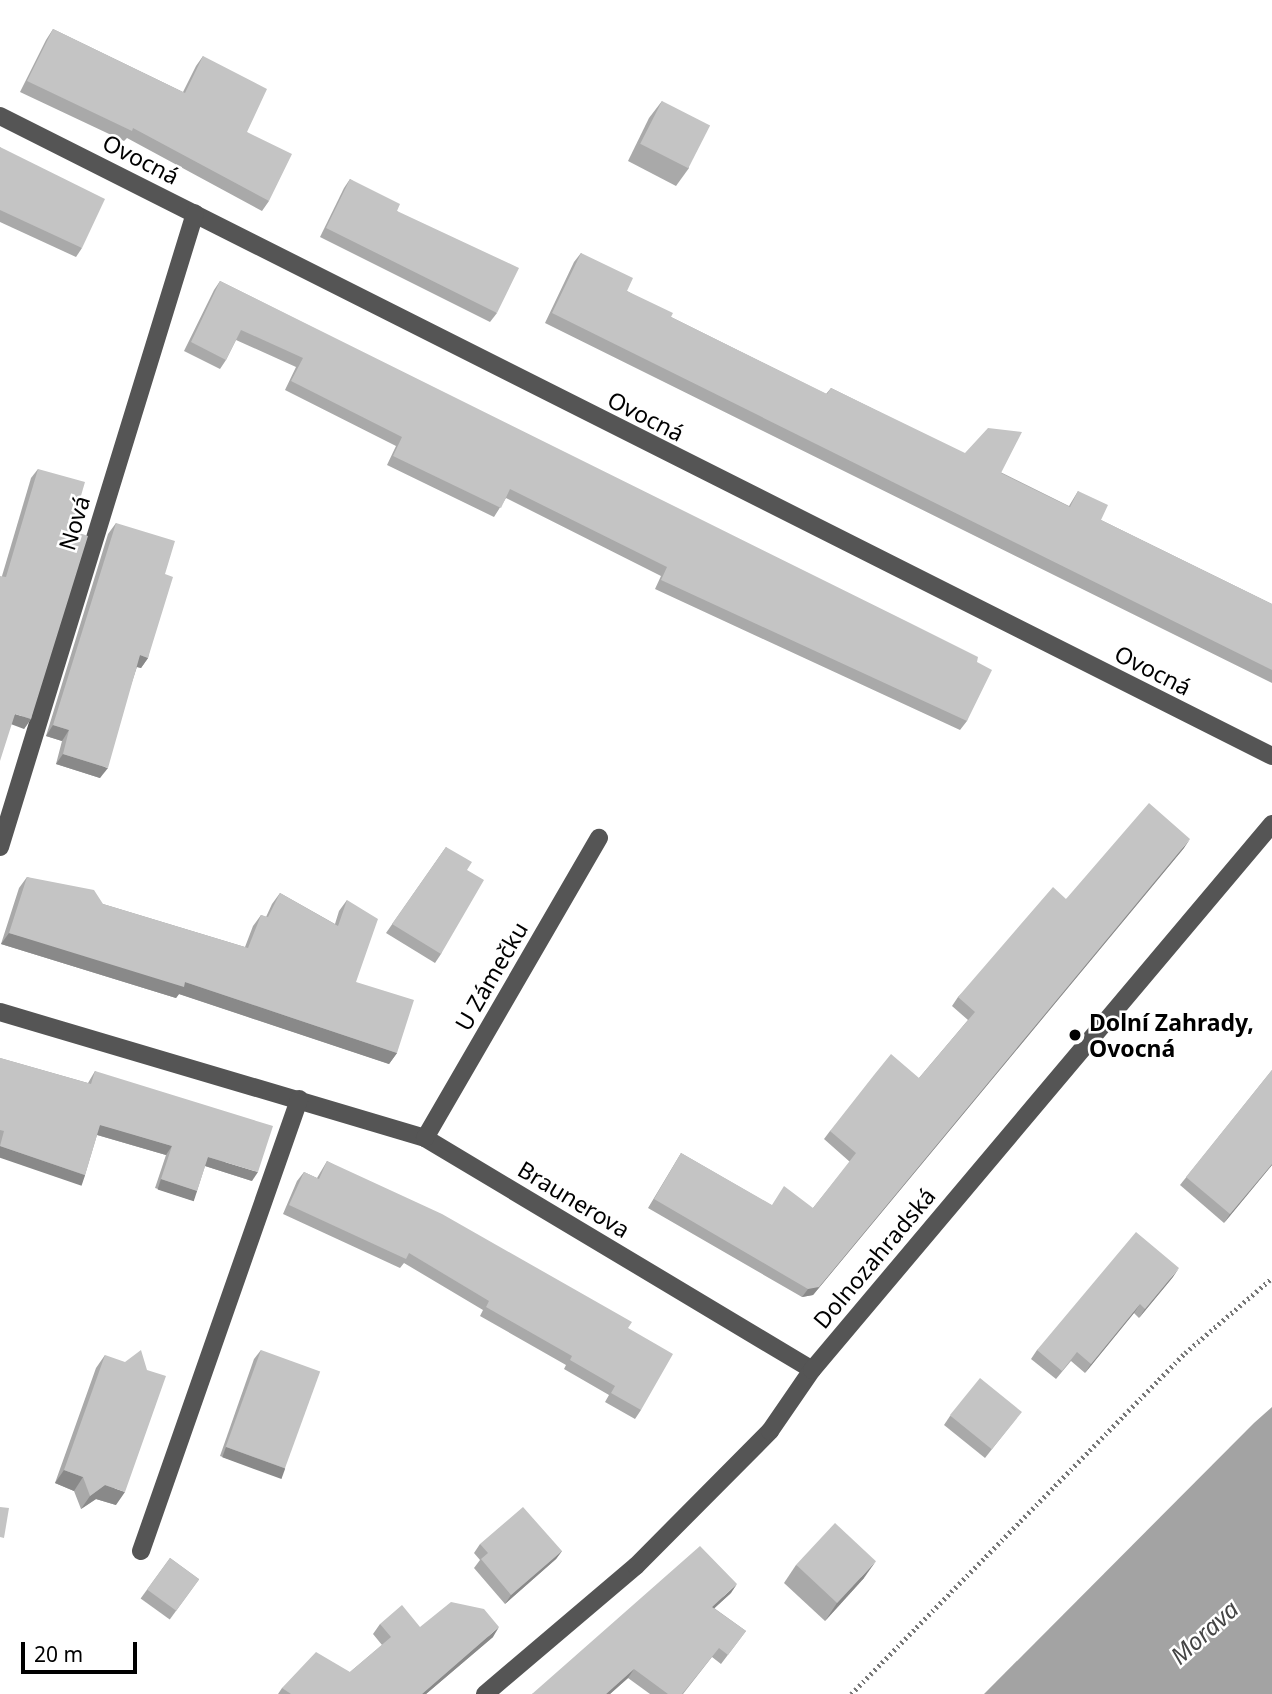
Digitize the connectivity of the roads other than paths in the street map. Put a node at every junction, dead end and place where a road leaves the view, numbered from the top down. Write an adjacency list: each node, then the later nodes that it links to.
1 (0, 116): 2 (street, Ovocná)
2 (195, 213): 3 (street, Ovocná); 6 (street, Nová)
3 (1272, 756)
4 (1272, 824): 10 (street, Dolnozahradská)
5 (599, 838): 9 (street, U Zámečku)
6 (0, 847)
7 (0, 1012): 8 (street, Braunerova)
8 (299, 1098): 9 (street, Braunerova); 11 (street)
9 (425, 1138): 10 (street, Braunerova)
10 (812, 1370): 12 (street, Dolnozahradská)
11 (141, 1551)
12 (485, 1694)

